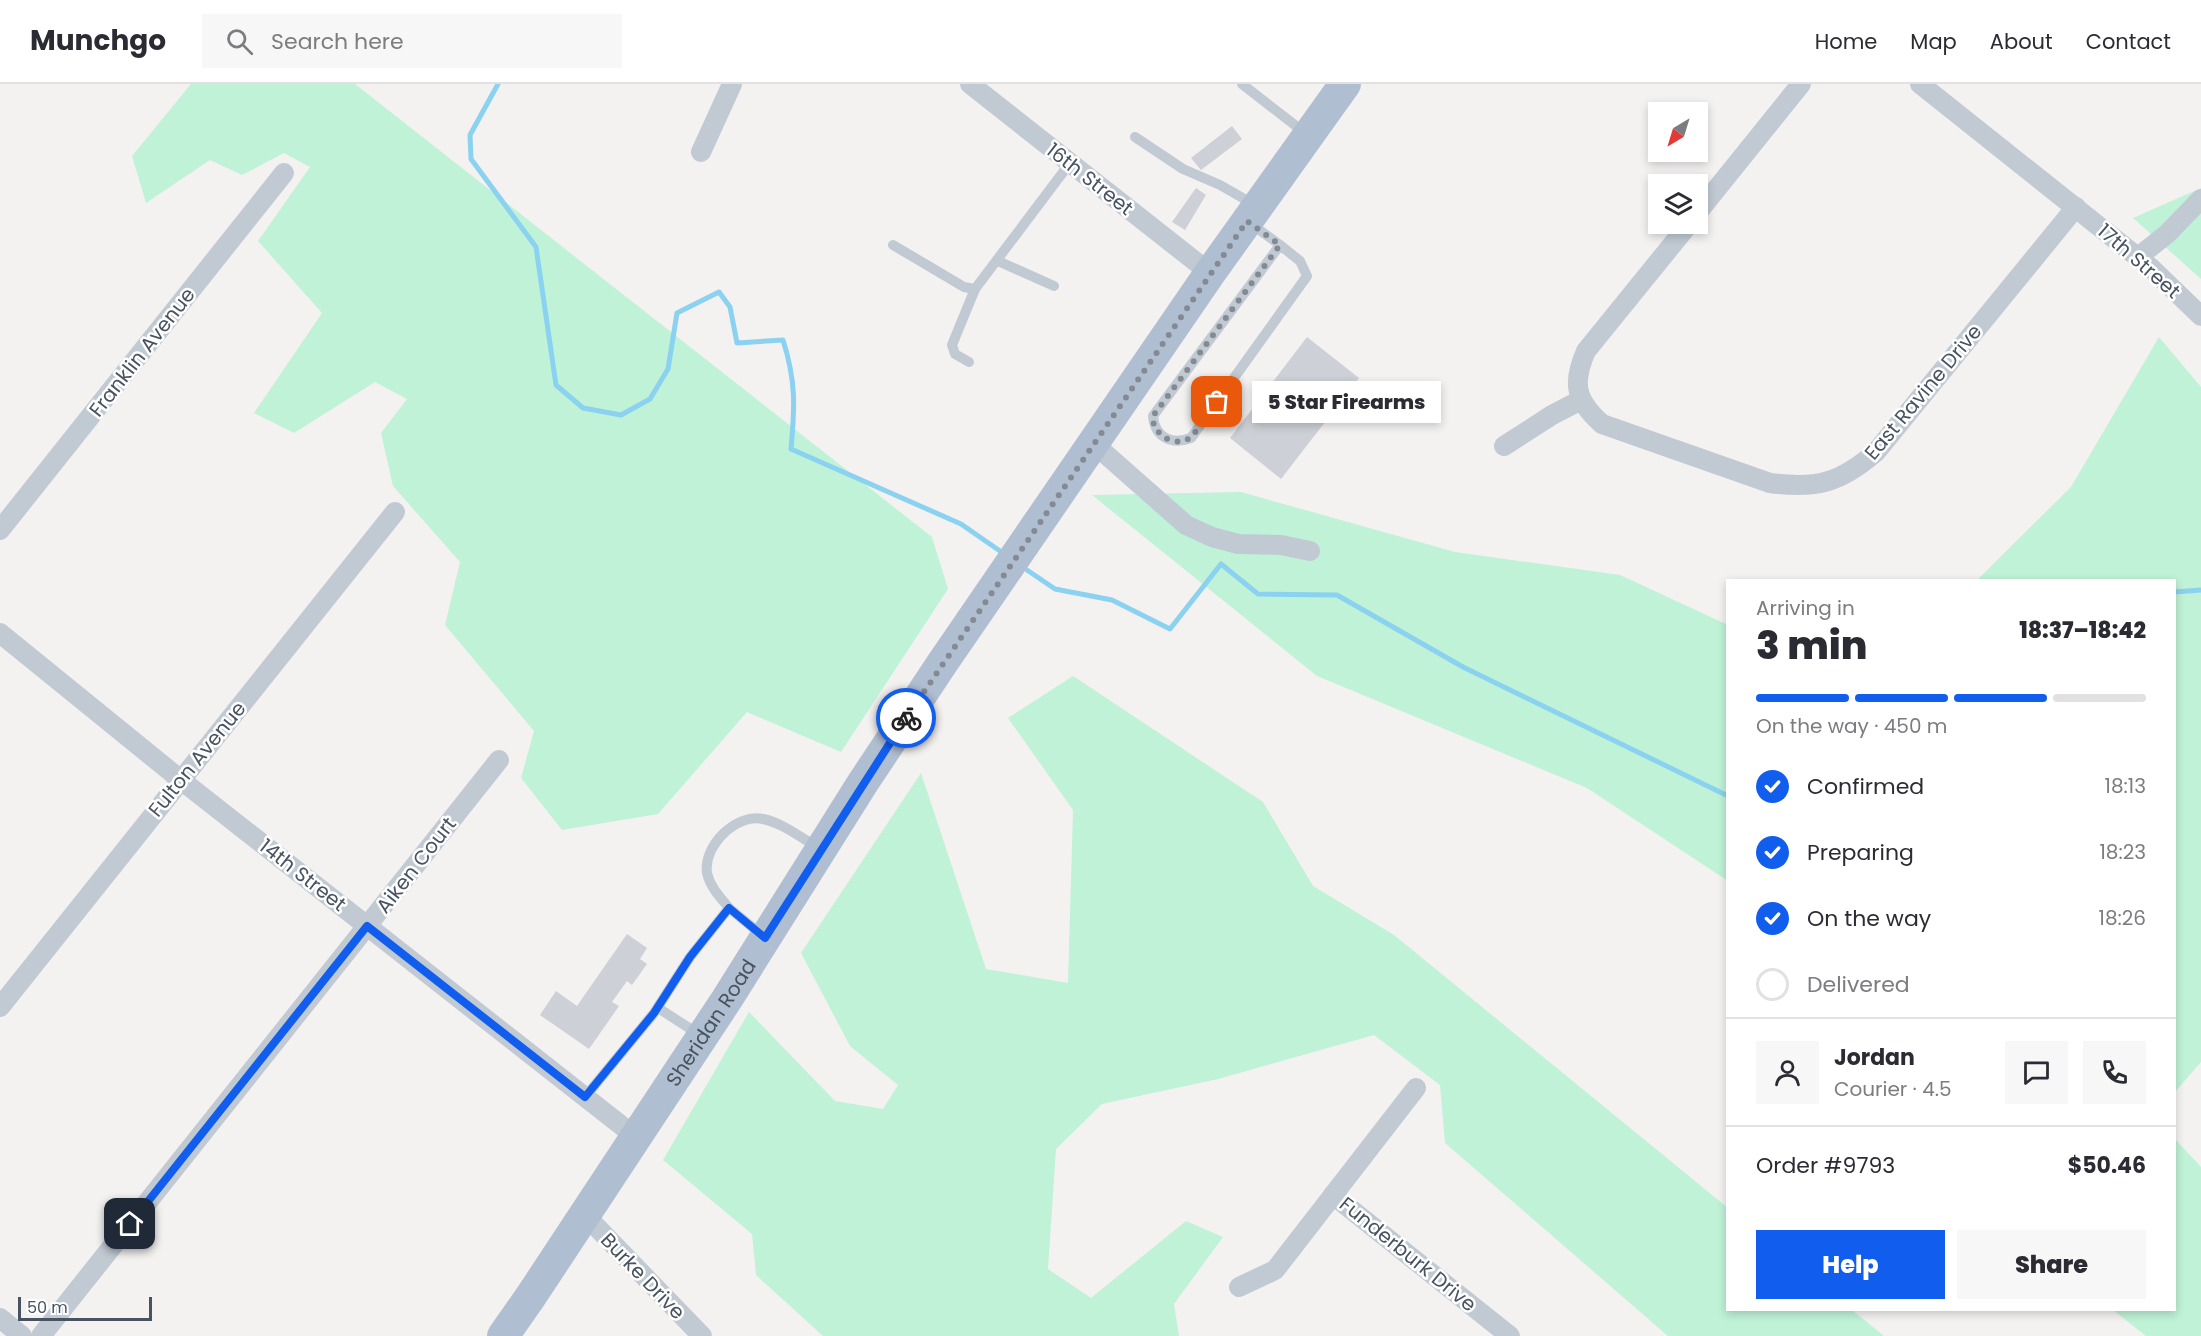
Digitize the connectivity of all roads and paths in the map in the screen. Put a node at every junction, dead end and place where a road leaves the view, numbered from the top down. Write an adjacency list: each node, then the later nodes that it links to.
1 (732, 84): 9 (street)
2 (970, 84): 10 (street, 16th Street)
3 (1242, 84): 7 (lane)
4 (1345, 84): 7 (main road, Sheridan Road)
5 (1801, 84): 13 (street)
6 (1920, 84): 14 (street, 17th Street)
7 (1308, 135): 15 (main road, Sheridan Road)
8 (1135, 137): 15 (lane)
9 (701, 152)
10 (1070, 162): 20 (lane); 21 (street, 16th Street)
11 (284, 173): 30 (street, Franklin Avenue)
12 (2201, 199): 19 (street)
13 (1708, 200)
14 (2076, 207): 19 (street, 17th Street); 26 (street, East Ravine Drive)
15 (1252, 213): 18 (lane); 21 (main road, Sheridan Road)
16 (1681, 234): 26 (street)
17 (893, 245): 23 (lane)
18 (1280, 245): 18 (lane)
19 (2138, 257): 24 (street, 17th Street)
20 (998, 261): 22 (lane); 23 (lane)
21 (1210, 273): 27 (main road, Sheridan Road)
22 (1054, 286)
23 (975, 289): 25 (lane)
24 (2201, 316)
25 (969, 362)
26 (1581, 400): 28 (street)
27 (1093, 443): 31 (street); 35 (main road, Sheridan Road)
28 (1504, 446)
29 (395, 512): 34 (street, Fulton Avenue)
30 (0, 530)
31 (1310, 551)
32 (0, 633): 34 (street, 14th Street)
33 (499, 760): 37 (street, Aiken Court)
34 (181, 780): 37 (street, 14th Street); 39 (street, Fulton Avenue)
35 (821, 850): 36 (lane); 38 (main road, Sheridan Road)
36 (729, 908): 38 (lane); 40 (lane)
37 (367, 926): 43 (street, 14th Street); 50 (street, Aiken Court)
38 (765, 938): 41 (main road, Sheridan Road)
39 (0, 1007)
40 (658, 1008): 41 (lane); 43 (lane)
41 (702, 1036): 44 (main road, Sheridan Road)
42 (1416, 1088): 45 (street)
43 (585, 1097): 44 (street, 14th Street)
44 (636, 1137): 46 (main road, Sheridan Road)
45 (1333, 1194): 47 (street); 53 (street, Funderburk Drive)
46 (585, 1215): 51 (main road, Sheridan Road); 52 (street, Burke Drive)
47 (1239, 1287)
48 (0, 1318): 49 (street)
49 (22, 1336)
50 (41, 1336)
51 (503, 1336)
52 (702, 1336)
53 (1510, 1336)

